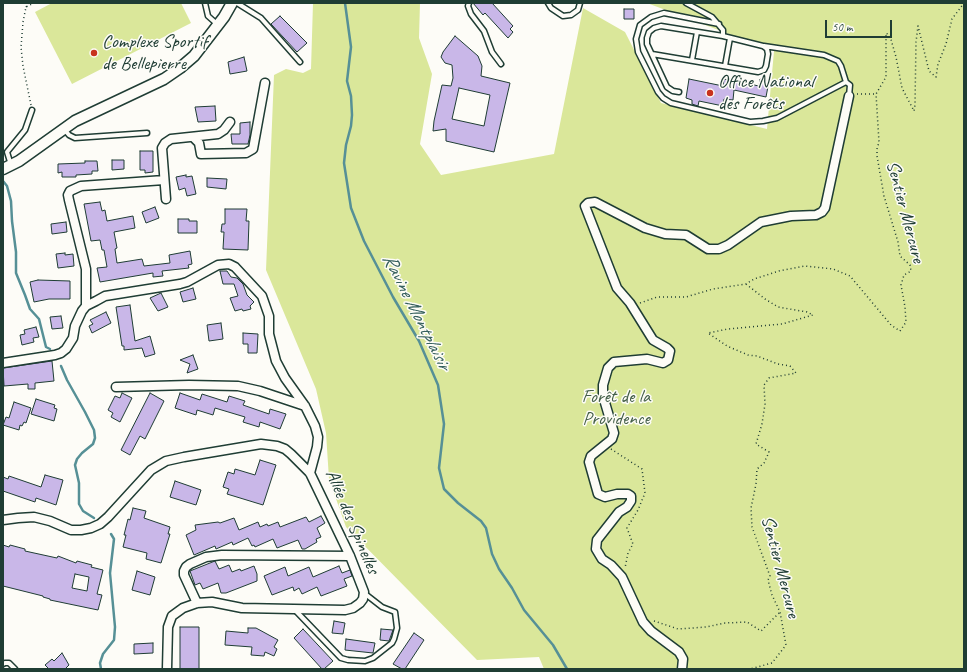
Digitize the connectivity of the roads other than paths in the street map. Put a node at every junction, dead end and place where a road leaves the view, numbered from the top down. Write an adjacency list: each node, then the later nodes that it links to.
1 (205, 3): 9 (lane)
2 (232, 3): 9 (street)
3 (237, 3): 16 (lane)
4 (469, 3): 17 (lane)
5 (548, 3): 6 (lane)
6 (580, 3)
7 (686, 3): 8 (lane)
8 (719, 24): 11 (lane); 19 (lane)
9 (218, 26): 25 (street)
10 (697, 32): 11 (lane); 14 (lane); 15 (lane)
11 (723, 36): 12 (lane)
12 (730, 38): 13 (lane); 18 (lane)
13 (763, 46): 18 (lane); 19 (lane)
14 (652, 54): 15 (lane); 21 (lane)
15 (692, 60): 18 (lane)
16 (300, 62)
17 (501, 64)
18 (725, 66)
19 (846, 82): 22 (lane)
20 (265, 83): 27 (street)
21 (679, 92)
22 (849, 96): 44 (street)
23 (32, 110): 28 (lane)
24 (230, 122): 27 (street)
25 (64, 128): 26 (lane); 28 (street)
26 (146, 133)
27 (193, 137): 29 (street)
28 (7, 167)
29 (164, 180): 30 (street); 31 (street)
30 (166, 199)
31 (86, 306): 32 (street); 34 (street, Allée des Spinelles)
32 (3, 363)
33 (116, 387): 34 (street)
34 (305, 406): 35 (street, Allée des Spinelles)
35 (310, 474): 36 (street); 37 (street, Allée des Spinelles)
36 (3, 520)
37 (350, 556): 38 (street, Allée des Spinelles); 39 (street)
38 (364, 593): 40 (street, Allée des Spinelles); 40 (lane)
39 (196, 603): 40 (street, Allée des Spinelles); 43 (street, Allée des Spinelles)
40 (293, 609)
41 (3, 664): 42 (lane)
42 (15, 669)
43 (167, 669)
44 (682, 669)

